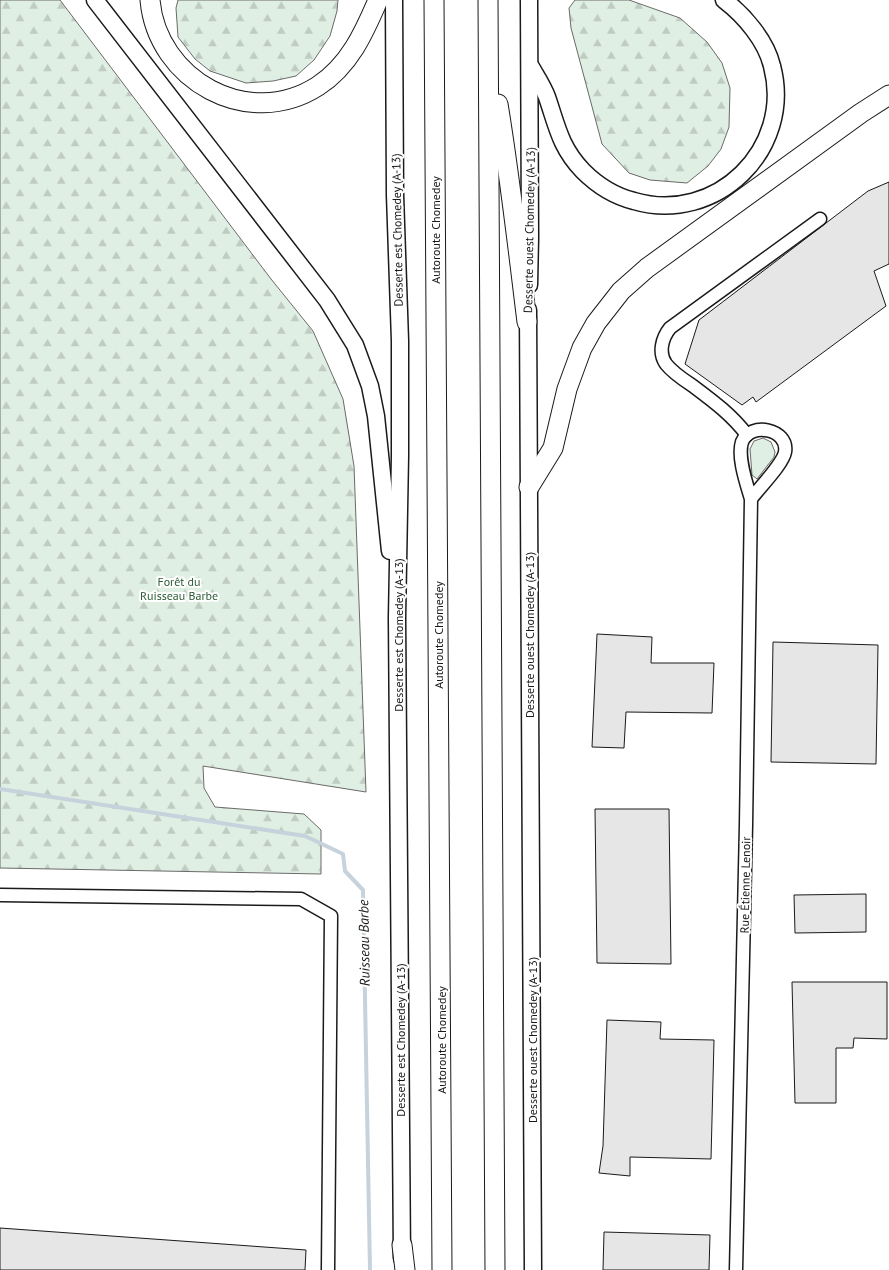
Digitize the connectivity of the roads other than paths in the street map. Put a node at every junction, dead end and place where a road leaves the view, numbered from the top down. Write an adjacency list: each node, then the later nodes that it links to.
1 (94, 0): 17 (main road)
2 (150, 0): 3 (highway)
3 (378, 0)
4 (394, 0): 17 (main road, Desserte est Chomedey (A-13))
5 (434, 0): 22 (highway, Autoroute Chomedey)
6 (488, 0): 9 (highway)
7 (529, 0): 10 (main road, Desserte ouest Chomedey (A-13))
8 (724, 0): 10 (main road)
9 (488, 49): 13 (highway); 23 (highway)
10 (529, 64): 13 (main road, Desserte ouest Chomedey (A-13))
11 (889, 96): 15 (highway)
12 (820, 219): 14 (street)
13 (527, 322): 15 (main road, Desserte ouest Chomedey (A-13))
14 (747, 435): 16 (street, Rue Étienne Lenoir); 16 (street)
15 (529, 486): 24 (main road, Desserte ouest Chomedey (A-13))
16 (751, 499): 25 (street, Rue Étienne Lenoir)
17 (397, 618): 19 (main road, Desserte est Chomedey (A-13))
18 (0, 895): 20 (street)
19 (402, 1245): 21 (highway)
20 (328, 1270)
21 (403, 1270)
22 (442, 1270)
23 (495, 1270)
24 (533, 1270)
25 (736, 1270)

